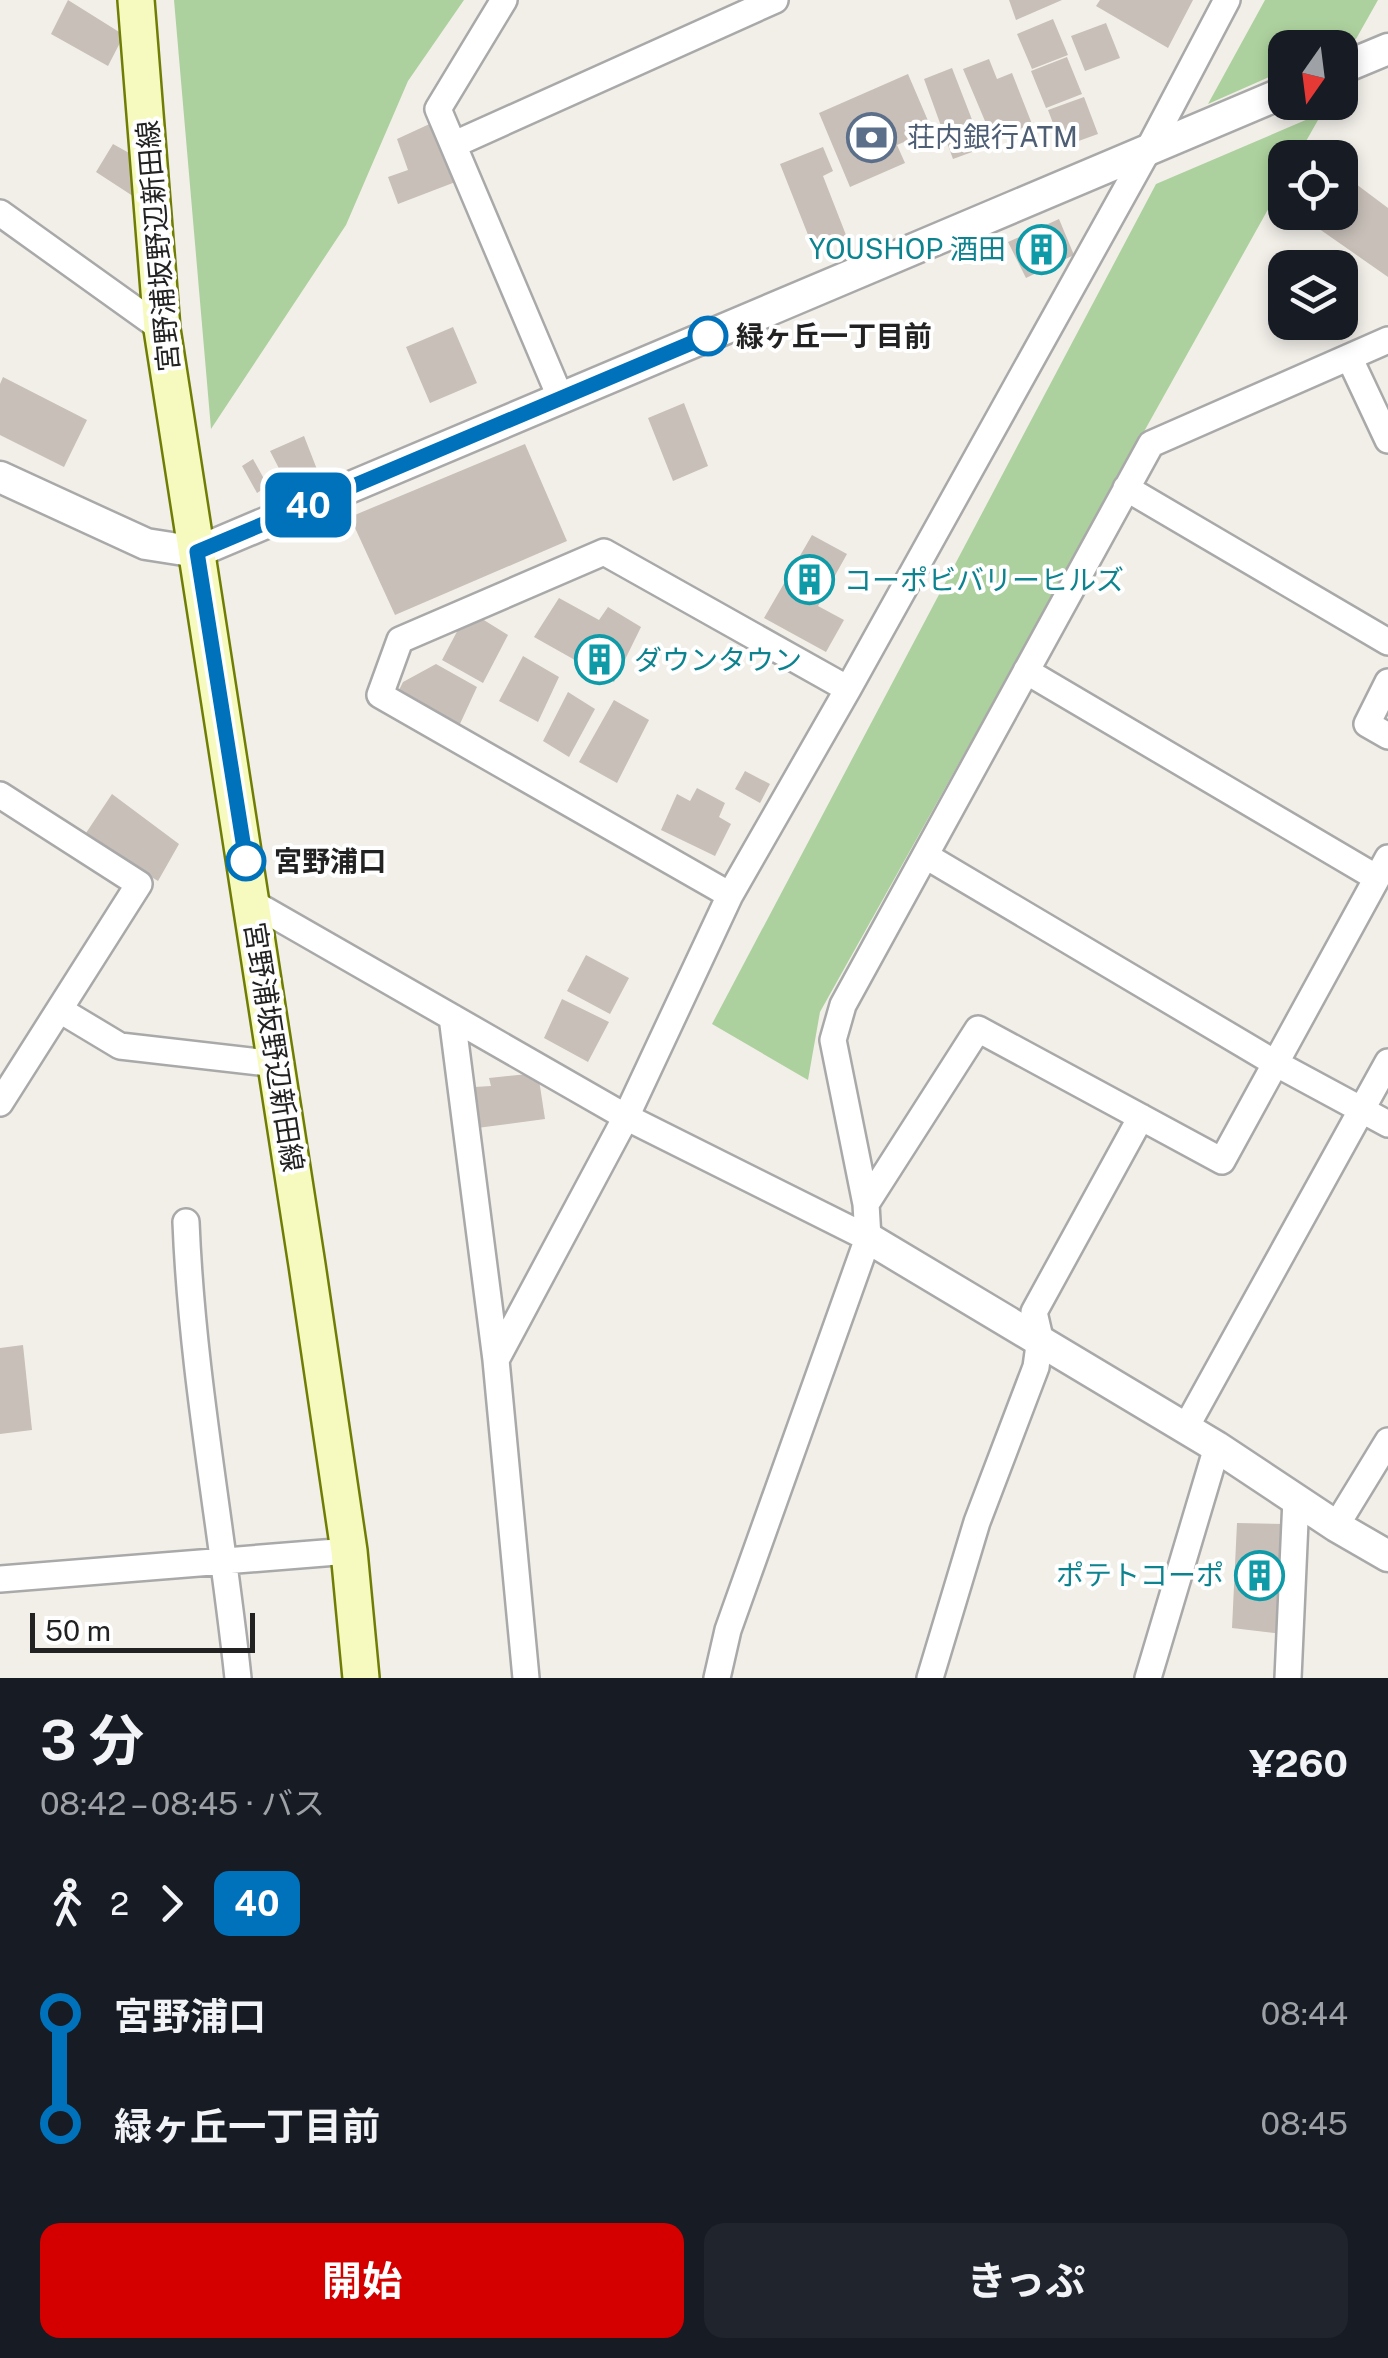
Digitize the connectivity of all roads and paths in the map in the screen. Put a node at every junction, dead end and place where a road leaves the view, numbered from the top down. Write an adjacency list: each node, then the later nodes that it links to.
1 (136, 0): 11 (main road, 宮野浦坂野辺新田線)
2 (504, 0): 8 (street)
3 (775, 0): 8 (street)
4 (1227, 0): 9 (street)
5 (1388, 49): 6 (street)
6 (1358, 62)
7 (1268, 99): 9 (street)
8 (455, 144): 14 (street)
9 (1148, 150): 14 (street); 22 (street)
10 (0, 213): 11 (street)
11 (162, 329): 18 (main road, 宮野浦坂野辺新田線)
12 (1388, 340): 13 (street)
13 (1349, 357): 15 (street); 17 (street)
14 (561, 398): 18 (street)
15 (1388, 440)
16 (0, 476): 18 (street)
17 (1126, 488): 19 (street); 20 (street)
18 (197, 552): 28 (main road, 宮野浦坂野辺新田線)
19 (1388, 642)
20 (1026, 672): 25 (street); 26 (street)
21 (1388, 682): 23 (street)
22 (848, 689): 27 (street); 27 (street)
23 (1388, 736)
24 (0, 796): 29 (street)
25 (926, 856): 32 (street); 39 (street)
26 (1382, 868): 32 (street)
27 (730, 895): 36 (street)
28 (253, 903): 30 (street); 33 (main road, 宮野浦坂野辺新田線)
29 (60, 1010): 33 (street); 34 (street)
30 (452, 1017): 36 (street); 43 (street)
31 (1388, 1062): 35 (street)
32 (1275, 1063): 35 (street); 37 (street)
33 (277, 1064): 49 (main road, 宮野浦坂野辺新田線)
34 (5, 1085)
35 (1361, 1109): 38 (street); 44 (street)
36 (626, 1117): 41 (street); 43 (street)
37 (1142, 1118): 39 (street); 42 (street)
38 (1388, 1124)
39 (866, 1204): 41 (street)
40 (186, 1222): 51 (street)
41 (868, 1238): 42 (street); 56 (street)
42 (1040, 1338): 44 (street); 57 (street)
43 (496, 1360): 55 (street)
44 (1185, 1428): 46 (street)
45 (1388, 1441): 48 (street)
46 (1217, 1447): 47 (street); 58 (street)
47 (1296, 1499): 48 (street); 59 (street)
48 (1336, 1526): 50 (street)
49 (349, 1550): 51 (street); 54 (main road, 宮野浦坂野辺新田線)
50 (1388, 1556)
51 (226, 1562): 52 (street); 53 (street)
52 (0, 1579)
53 (238, 1678)
54 (361, 1678)
55 (526, 1678)
56 (717, 1678)
57 (930, 1678)
58 (1148, 1678)
59 (1288, 1678)

